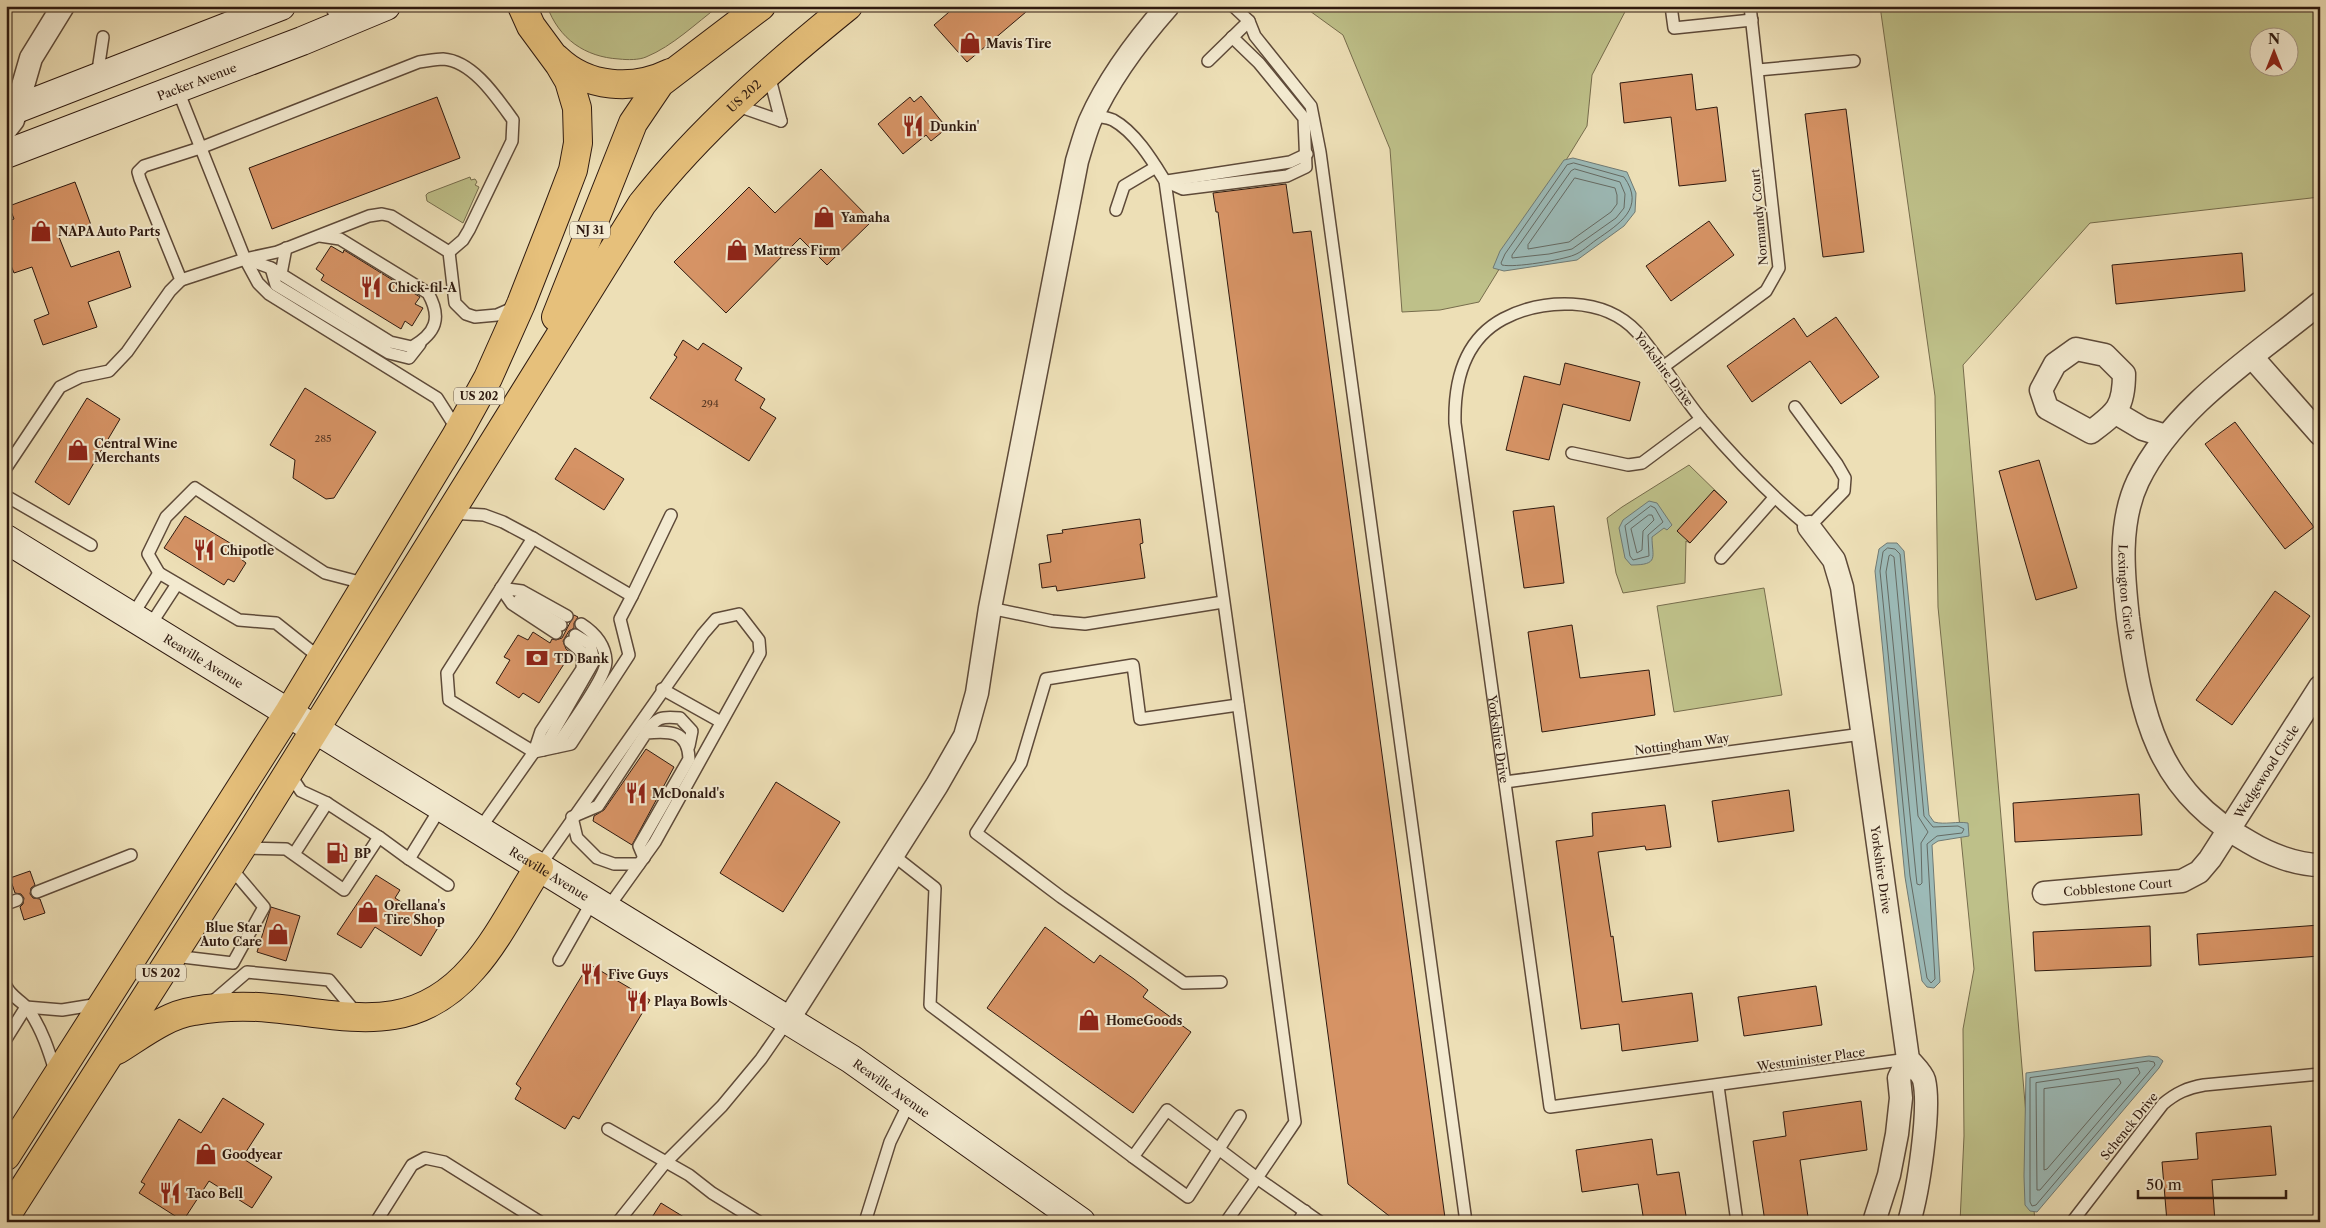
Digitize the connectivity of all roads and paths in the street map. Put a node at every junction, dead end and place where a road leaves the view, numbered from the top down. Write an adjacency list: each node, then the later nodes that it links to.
1 (63, 6): 27 (street)
2 (281, 6): 23 (street)
3 (386, 6): 11 (street, Packer Avenue)
4 (506, 6): 12 (street)
5 (761, 6): 20 (highway, NJ 31)
6 (848, 6): 22 (highway, US 202 / US 202)
7 (1168, 6): 26 (street)
8 (1233, 6): 14 (lane)
9 (1671, 6): 13 (lane)
10 (1750, 6): 13 (lane, Normandy Court)
11 (341, 15): 24 (street, Packer Avenue)
12 (526, 16): 17 (highway, US 202 / US 202)
13 (1752, 20): 21 (lane, Normandy Court)
14 (1249, 21): 16 (lane); 140 (lane)
15 (103, 36): 23 (lane)
16 (1232, 37): 18 (lane); 31 (lane)
17 (550, 52): 20 (highway); 40 (highway, US 202 / US 202)
18 (1208, 60)
19 (1854, 60): 21 (lane)
20 (682, 65): 43 (highway, NJ 31)
21 (1758, 70): 42 (lane, Normandy Court)
22 (769, 72): 25 (highway, US 202 / US 202); 25 (lane)
23 (96, 79): 27 (street)
24 (177, 88): 28 (lane); 29 (street, Packer Avenue)
25 (733, 105): 43 (highway, US 202 / US 202)
26 (1093, 115): 30 (lane); 67 (street)
27 (10, 116)
28 (200, 148): 35 (lane); 36 (lane); 38 (lane)
29 (6, 154)
30 (1156, 167): 31 (lane); 32 (lane)
31 (1165, 181): 66 (lane)
32 (1116, 210)
33 (318, 236): 34 (lane); 35 (lane); 37 (lane)
34 (286, 248): 36 (lane); 37 (lane)
35 (449, 252): 40 (lane)
36 (245, 259): 37 (lane); 38 (lane); 47 (lane)
37 (276, 271)
38 (181, 280): 51 (lane)
39 (2320, 303): 41 (street, Lexington Circle)
40 (521, 304): 47 (highway, US 202 / US 202)
41 (2252, 357): 48 (street); 49 (street, Lexington Circle)
42 (1663, 367): 46 (lane, Yorkshire Drive); 84 (lane, Yorkshire Drive)
43 (515, 407): 54 (highway, US 202 / US 202)
44 (1795, 407): 56 (lane)
45 (2116, 413): 49 (street)
46 (1701, 419): 50 (lane); 53 (lane, Yorkshire Drive)
47 (459, 432): 63 (highway, US 202 / US 202)
48 (2320, 434)
49 (2166, 436): 89 (street, Lexington Circle)
50 (1572, 453)
51 (6, 468)
52 (6, 496): 59 (lane)
53 (1774, 498): 56 (lane, Yorkshire Drive); 60 (lane)
54 (449, 512): 57 (lane); 77 (highway, US 202 / US 202)
55 (671, 515): 65 (lane)
56 (1810, 527): 79 (street, Yorkshire Drive)
57 (533, 538): 64 (lane); 65 (lane)
58 (6, 539): 68 (street, Reaville Avenue)
59 (91, 545)
60 (1721, 558)
61 (159, 573): 62 (lane); 63 (lane); 68 (lane)
62 (177, 584): 68 (lane); 71 (lane)
63 (367, 584): 71 (highway, US 202 / US 202)
64 (501, 588): 64 (lane); 82 (lane)
65 (632, 596): 81 (lane)
66 (1223, 602): 67 (lane); 74 (lane)
67 (990, 608): 93 (street)
68 (141, 621): 75 (street, Reaville Avenue)
69 (581, 624): 81 (lane)
70 (572, 638): 82 (lane)
71 (320, 658): 75 (highway, US 202 / US 202)
72 (2320, 687): 89 (street, Wedgewood Circle)
73 (662, 690): 76 (lane); 76 (lane); 87 (lane)
74 (1238, 705): 107 (lane); 128 (lane)
75 (289, 712): 77 (street, Reaville Avenue); 109 (highway, US 202)
76 (721, 722): 96 (lane)
77 (315, 729): 83 (highway, US 202); 86 (street, Reaville Avenue)
78 (646, 732): 80 (lane); 80 (lane); 87 (lane)
79 (1862, 734): 84 (lane, Nottingham Way); 116 (street, Yorkshire Drive)
80 (689, 746): 96 (lane)
81 (556, 747): 82 (lane)
82 (538, 751): 88 (lane)
83 (288, 772): 85 (lane); 94 (highway, US 202)
84 (1505, 782): 121 (lane, Yorkshire Drive)
85 (328, 803): 90 (lane); 91 (lane)
86 (442, 806): 88 (street, Reaville Avenue); 95 (lane)
87 (572, 817): 96 (lane); 98 (lane)
88 (479, 830): 98 (street, Reaville Avenue)
89 (2228, 831): 97 (street, Lexington Circle); 101 (street, Cobblestone Court)
90 (379, 838): 91 (lane); 95 (lane)
91 (294, 854): 94 (lane)
92 (131, 855): 100 (lane)
93 (893, 855): 113 (street); 126 (lane)
94 (235, 857): 103 (highway, US 202); 105 (lane)
95 (409, 859): 99 (lane)
96 (641, 861): 102 (lane)
97 (2320, 865)
98 (539, 867): 102 (street, Reaville Avenue); 112 (highway)
99 (448, 886)
100 (38, 892)
101 (2044, 893)
102 (600, 904): 104 (lane); 113 (street, Reaville Avenue)
103 (172, 956): 105 (lane); 115 (highway, US 202)
104 (559, 960)
105 (233, 963): 106 (lane)
106 (247, 972): 111 (lane); 112 (lane)
107 (1221, 982)
108 (6, 986): 110 (lane)
109 (104, 1003): 110 (lane); 118 (highway, US 202)
110 (26, 1007): 114 (lane); 118 (lane)
111 (204, 1010): 112 (highway); 115 (highway)
112 (361, 1019)
113 (788, 1020): 120 (street, Reaville Avenue); 127 (lane)
114 (6, 1039)
115 (109, 1055): 130 (highway, US 202)
116 (1908, 1058): 119 (lane, Westminister Place); 142 (street, Yorkshire Drive); 143 (street, Yorkshire Drive)
117 (2320, 1074): 144 (lane, Schenck Drive)
118 (57, 1076): 125 (highway, US 202)
119 (1718, 1086): 121 (lane, Westminister Place); 141 (lane)
120 (910, 1101): 135 (lane); 136 (street, Reaville Avenue)
121 (1550, 1107)
122 (1240, 1116): 124 (lane)
123 (608, 1129): 127 (lane)
124 (1219, 1149): 126 (lane); 126 (lane); 128 (lane)
125 (6, 1156)
126 (1133, 1157)
127 (665, 1163): 133 (lane); 134 (lane)
128 (1257, 1178): 129 (lane); 137 (lane)
129 (1305, 1211): 138 (lane); 139 (lane)
130 (6, 1216)
131 (376, 1222): 132 (lane)
132 (540, 1222)
133 (618, 1222)
134 (759, 1222)
135 (865, 1222)
136 (1081, 1222)
137 (1226, 1222)
138 (1298, 1222)
139 (1320, 1222)
140 (1466, 1222)
141 (1736, 1222)
142 (1874, 1222)
143 (1908, 1222)
144 (2072, 1222)

